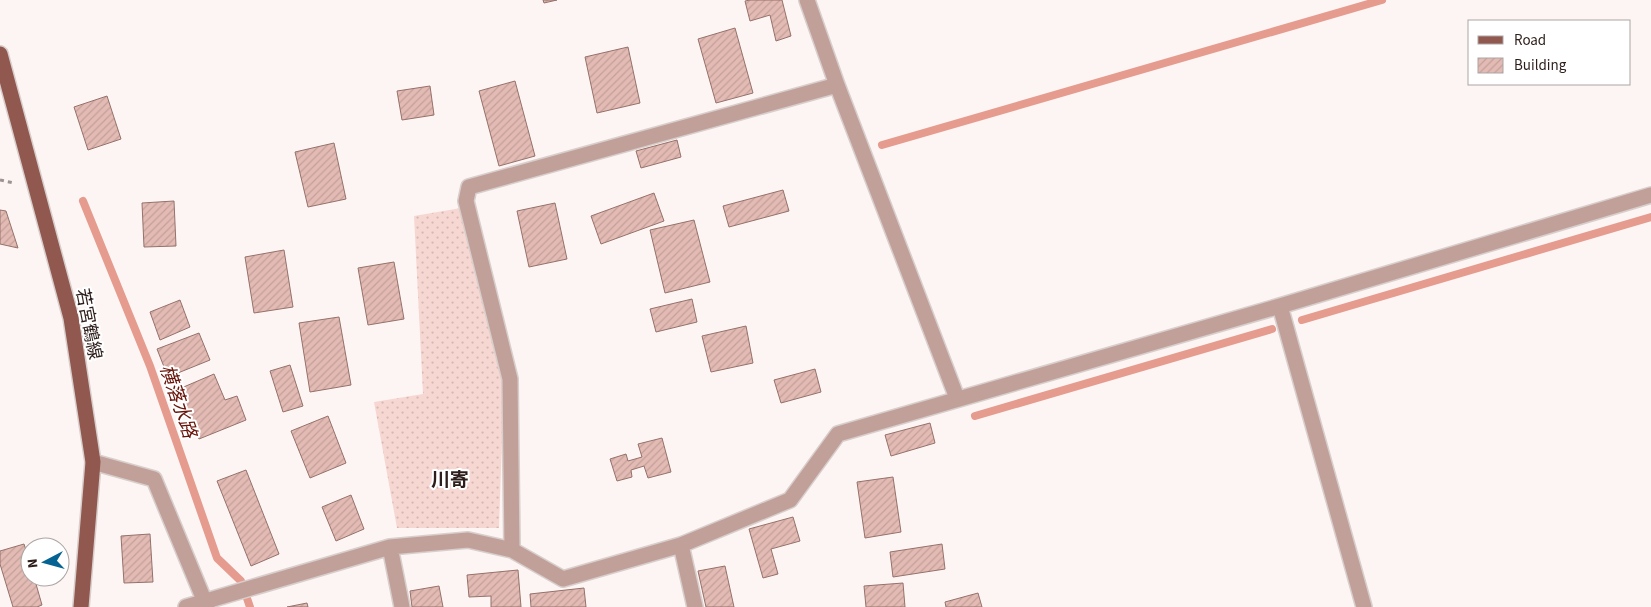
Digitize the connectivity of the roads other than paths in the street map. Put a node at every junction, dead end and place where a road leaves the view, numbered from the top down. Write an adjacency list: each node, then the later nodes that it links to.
1 (807, 0): 3 (street)
2 (0, 54): 7 (main road, 若宮鶴線)
3 (837, 85): 6 (street); 10 (street)
4 (1651, 195): 5 (street)
5 (1280, 306): 6 (street); 16 (street)
6 (958, 398): 8 (street)
7 (93, 462): 11 (street); 12 (main road, 若宮鶴線)
8 (681, 545): 10 (street); 15 (street)
9 (390, 547): 10 (street); 11 (street); 14 (street)
10 (512, 550)
11 (206, 604): 13 (street)
12 (81, 607)
13 (186, 607)
14 (402, 607)
15 (695, 607)
16 (1364, 607)

